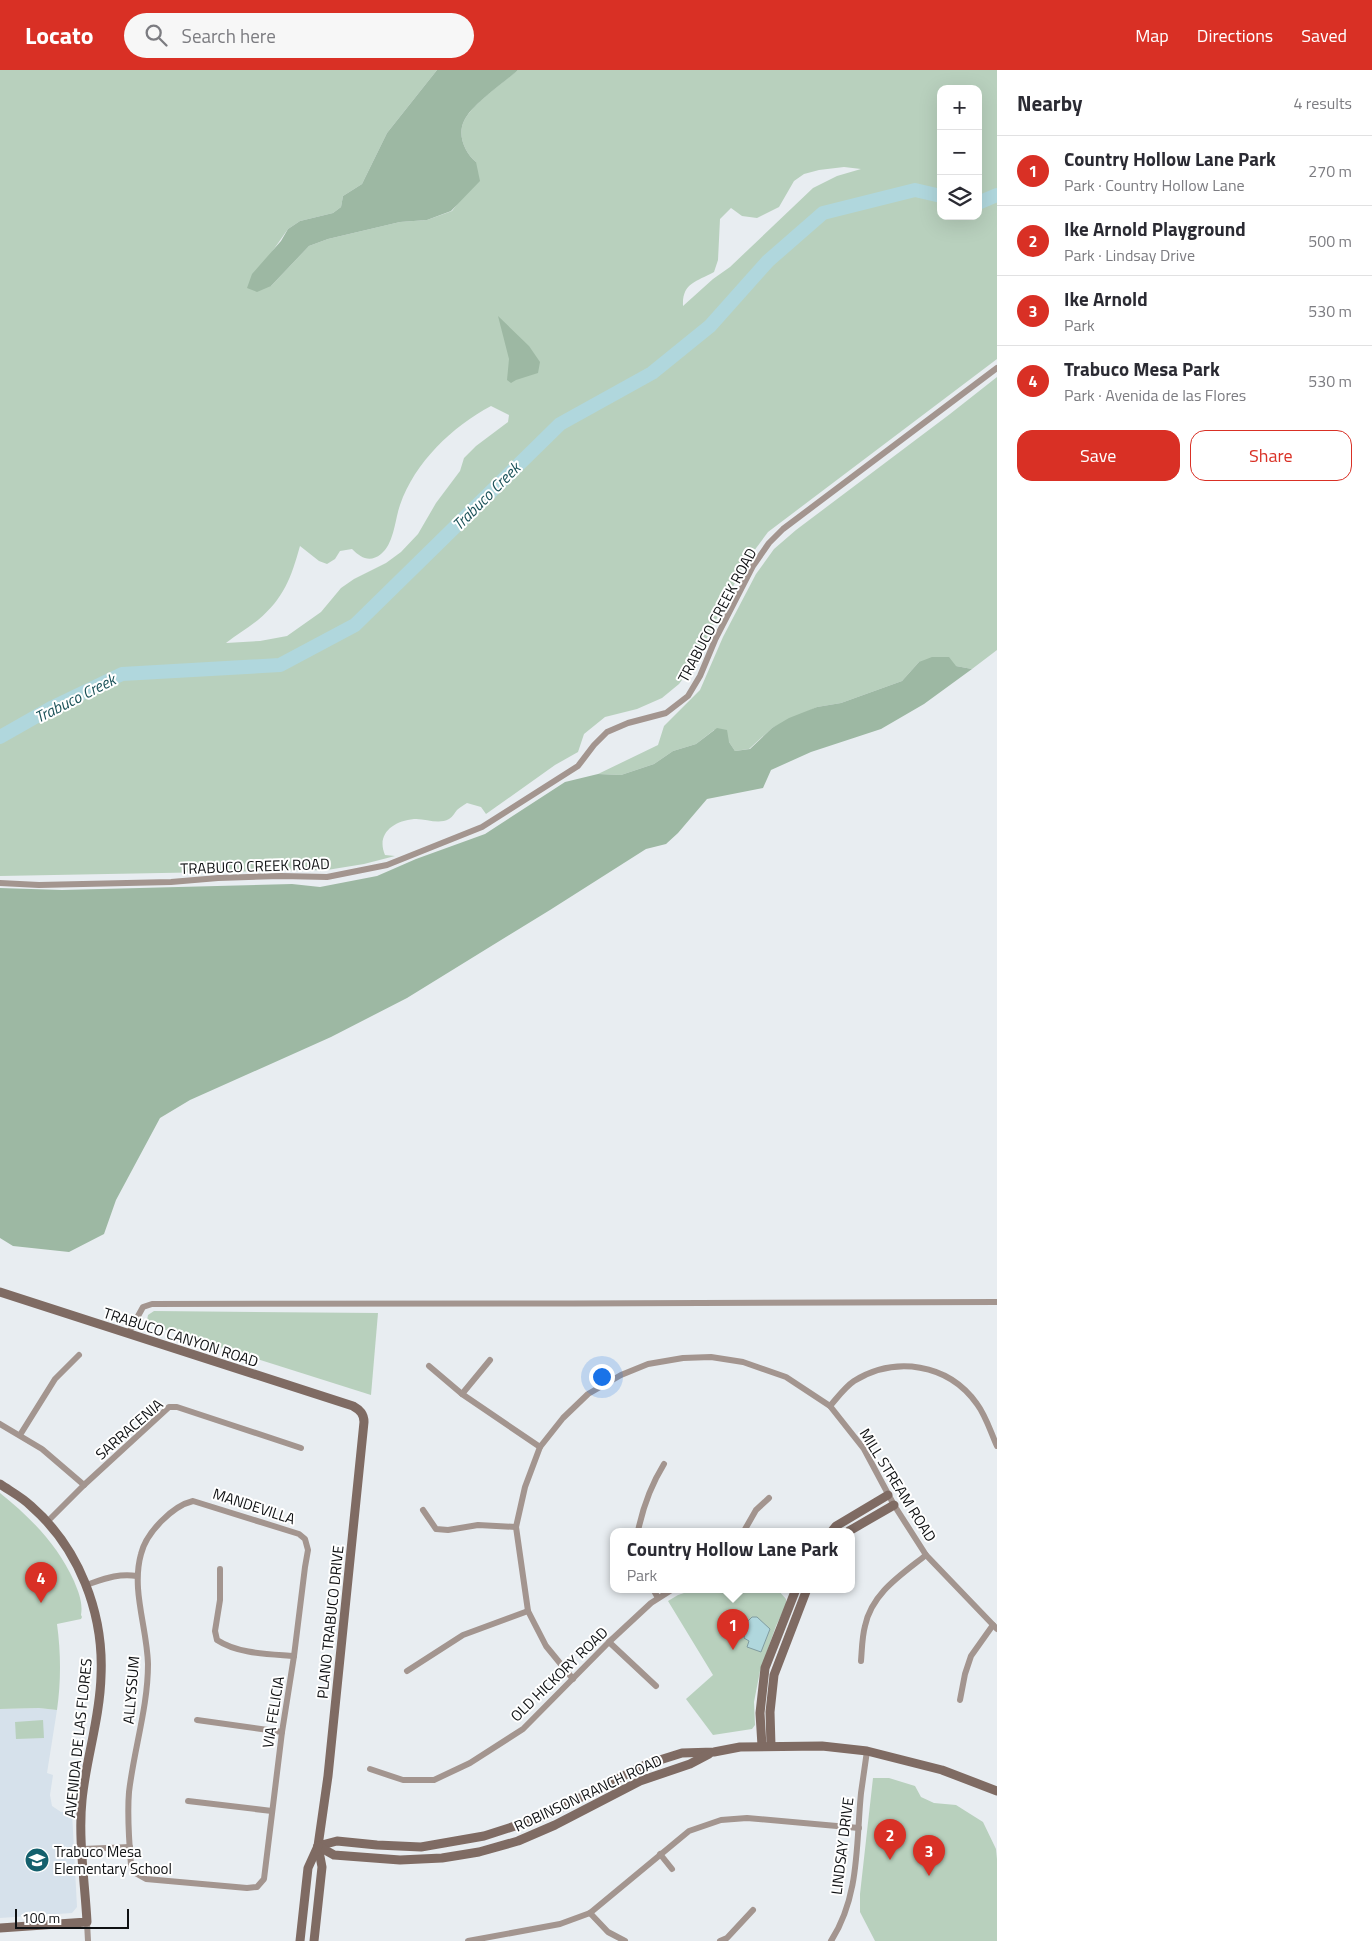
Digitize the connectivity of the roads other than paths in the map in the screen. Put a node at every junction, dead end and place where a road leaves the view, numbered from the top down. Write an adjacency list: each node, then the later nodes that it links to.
1 (997, 368): 2 (street, TRABUCO CREEK ROAD)
2 (0, 883)
3 (0, 1292): 5 (street, TRABUCO CANYON ROAD)
4 (997, 1302): 5 (street)
5 (128, 1334): 10 (street, TRABUCO CANYON ROAD)
6 (79, 1355): 13 (street)
7 (490, 1360): 9 (street)
8 (429, 1366): 9 (street)
9 (462, 1394): 15 (street)
10 (353, 1406): 60 (street, PLANO TRABUCO DRIVE)
11 (830, 1406): 14 (street); 15 (street, MILL STREAM ROAD); 20 (street, MILL STREAM ROAD)
12 (0, 1424): 13 (street)
13 (20, 1434): 19 (street)
14 (997, 1446)
15 (540, 1447): 26 (street, MILL STREAM ROAD)
16 (301, 1448): 19 (street, SARRACENIA)
17 (664, 1464): 27 (street)
18 (0, 1484): 25 (street, AVENIDA DE LAS FLORES)
19 (84, 1485): 25 (street, SARRACENIA)
20 (888, 1495): 23 (street, MILL STREAM ROAD); 29 (street)
21 (769, 1498): 28 (street)
22 (193, 1501): 31 (street, MANDEVILLA); 34 (street, ALLYSSUM)
23 (894, 1505): 30 (street); 32 (street, MILL STREAM ROAD)
24 (423, 1510): 26 (street)
25 (47, 1522): 35 (street, AVENIDA DE LAS FLORES)
26 (516, 1527): 41 (street, MILL STREAM ROAD)
27 (639, 1528)
28 (746, 1528)
29 (834, 1528)
30 (854, 1528)
31 (305, 1539): 44 (street, VIA FELICIA)
32 (926, 1555): 42 (street, MILL STREAM ROAD); 45 (street)
33 (220, 1569): 44 (street)
34 (137, 1576): 35 (street); 61 (street, ALLYSSUM)
35 (86, 1585): 62 (street, AVENIDA DE LAS FLORES)
36 (655, 1593): 40 (street)
37 (667, 1593): 40 (street, OLD HICKORY ROAD)
38 (794, 1593): 52 (street)
39 (805, 1593): 52 (street)
40 (658, 1598): 43 (street, OLD HICKORY ROAD)
41 (528, 1611): 46 (street); 47 (street, MILL STREAM ROAD)
42 (995, 1627): 49 (street)
43 (609, 1642): 47 (street, OLD HICKORY ROAD); 48 (street)
44 (294, 1656): 51 (street, VIA FELICIA)
45 (861, 1661)
46 (407, 1671)
47 (573, 1679): 55 (street, OLD HICKORY ROAD)
48 (656, 1686)
49 (960, 1700)
50 (197, 1720): 51 (street)
51 (282, 1732): 58 (street, VIA FELICIA)
52 (766, 1746): 53 (street, ROBINSON RANCH ROAD); 54 (street, ROBINSON RANCH ROAD)
53 (868, 1751): 56 (street, ROBINSON RANCH ROAD); 59 (street, LINDSAY DRIVE)
54 (714, 1752): 60 (street, ROBINSON RANCH ROAD); 60 (street, ROBINSON RANCH ROAD)
55 (370, 1769)
56 (997, 1791)
57 (188, 1801): 58 (street)
58 (272, 1811): 65 (street, VIA FELICIA)
59 (859, 1828): 63 (street); 77 (street, LINDSAY DRIVE)
60 (318, 1846): 72 (street, PLANO TRABUCO DRIVE); 73 (street, PLANO TRABUCO DRIVE)
61 (130, 1848): 62 (street); 65 (street, ALLYSSUM)
62 (83, 1849): 68 (street, AVENIDA DE LAS FLORES)
63 (660, 1854): 64 (street); 67 (street)
64 (672, 1869)
65 (137, 1874)
66 (753, 1910): 76 (street)
67 (590, 1913): 70 (street); 75 (street)
68 (87, 1922): 69 (street); 71 (street, AVENIDA DE LAS FLORES)
69 (0, 1928)
70 (493, 1939): 74 (street)
71 (88, 1941)
72 (300, 1941)
73 (314, 1941)
74 (468, 1941)
75 (626, 1941)
76 (720, 1941)
77 (831, 1941)

